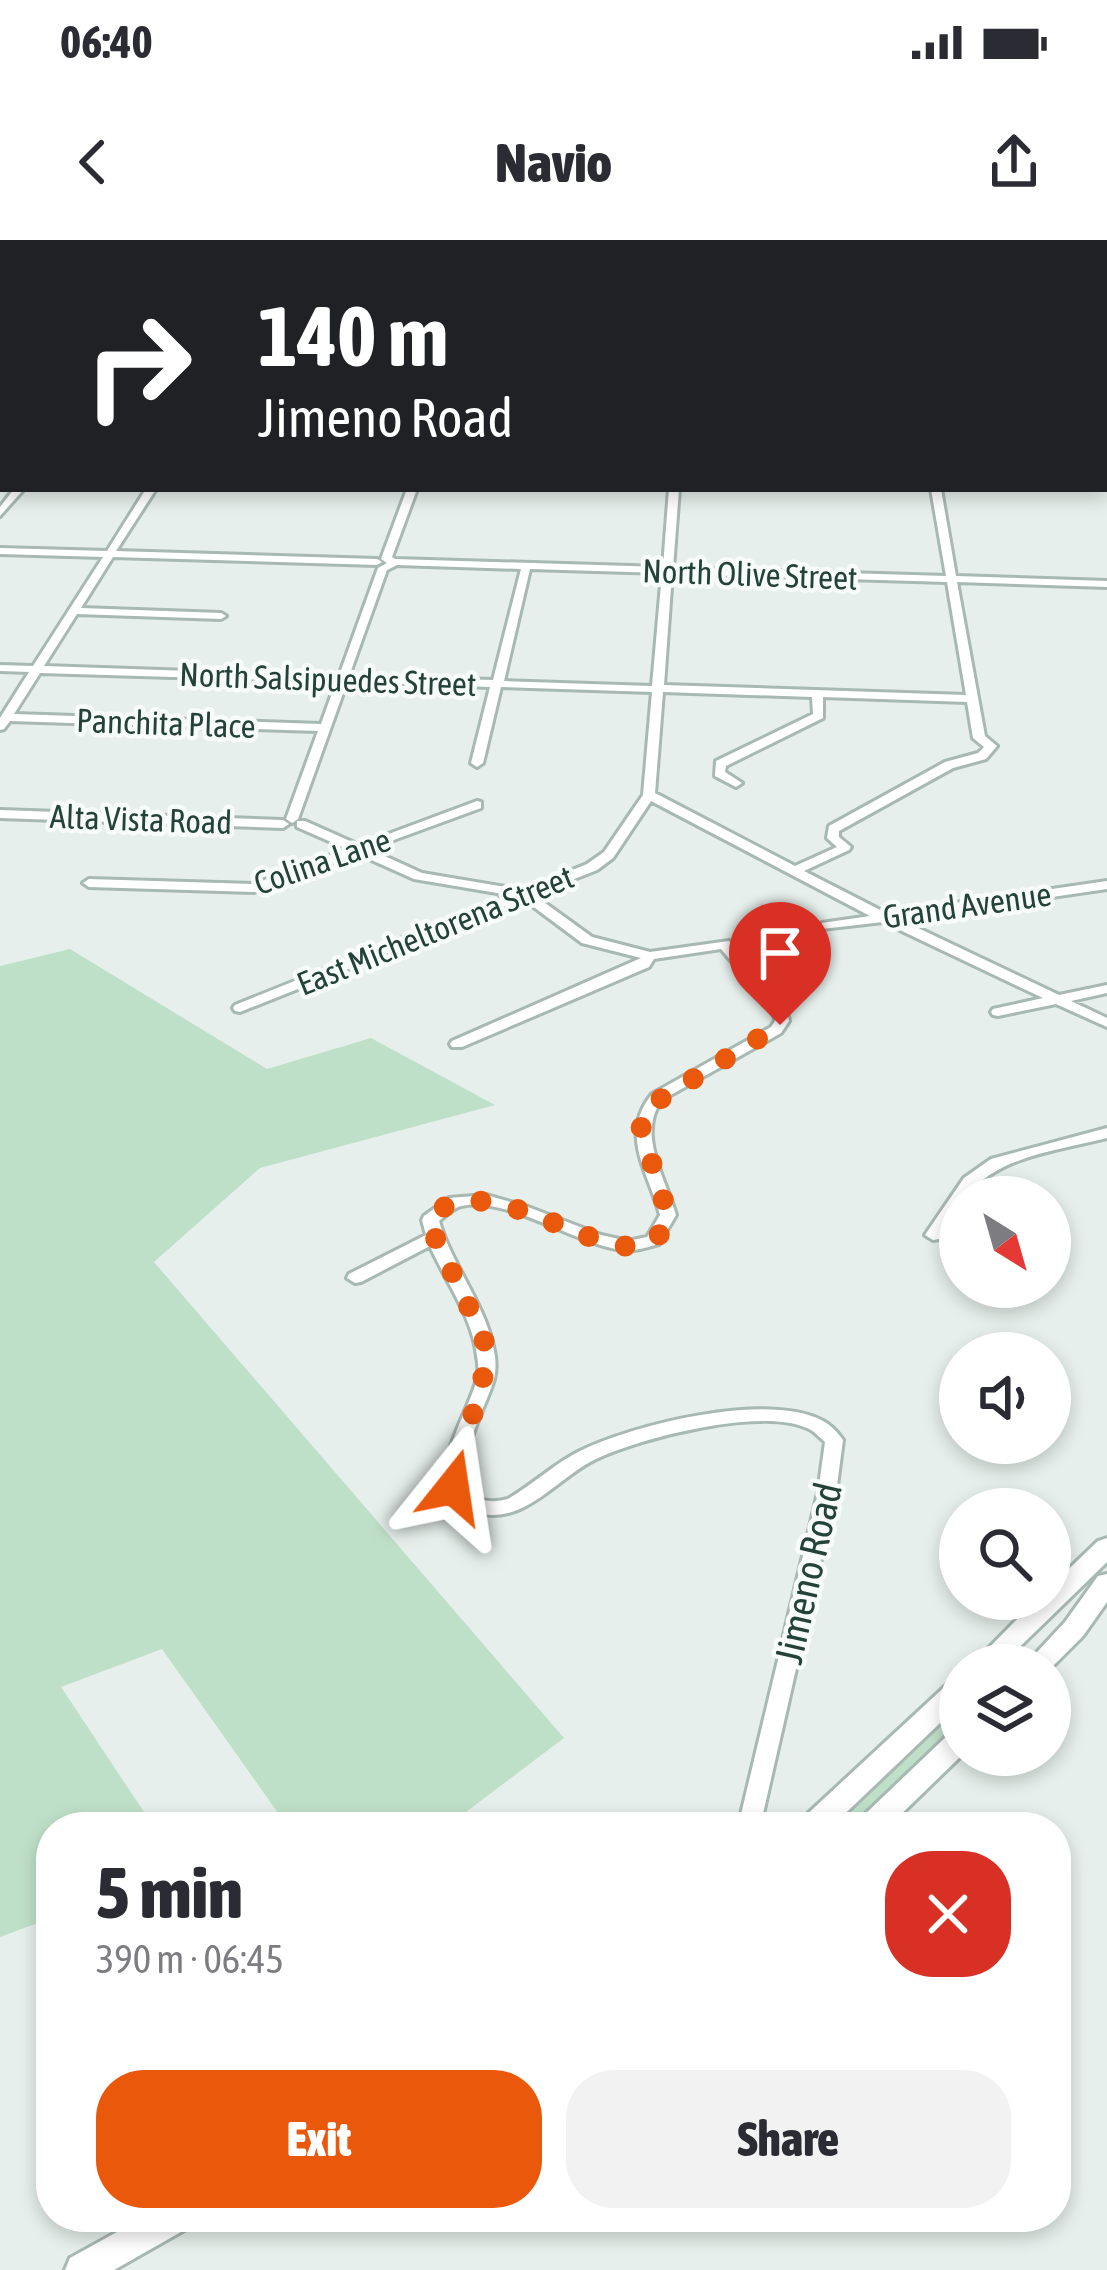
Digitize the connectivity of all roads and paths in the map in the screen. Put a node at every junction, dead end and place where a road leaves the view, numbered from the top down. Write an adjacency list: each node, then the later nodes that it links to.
1 (149, 492): 6 (street)
2 (411, 492): 7 (street)
3 (674, 492): 9 (street, East Micheltorena Street)
4 (937, 492): 10 (street)
5 (0, 551): 6 (street, North Olive Street)
6 (110, 554): 7 (street, North Olive Street); 12 (street)
7 (385, 562): 8 (street, North Olive Street); 16 (street)
8 (526, 567): 9 (street, North Olive Street); 17 (street)
9 (666, 571): 10 (street, North Olive Street); 18 (street, East Micheltorena Street)
10 (952, 580): 11 (street, North Olive Street); 20 (street)
11 (1107, 584)
12 (74, 610): 13 (street); 15 (street)
13 (221, 616)
14 (0, 668): 15 (street, North Salsipuedes Street)
15 (36, 669): 16 (street, North Salsipuedes Street); 21 (street)
16 (339, 680): 17 (street, North Salsipuedes Street); 22 (street)
17 (497, 684): 18 (street, North Salsipuedes Street); 23 (street)
18 (656, 688): 19 (street, North Salsipuedes Street); 25 (street, East Micheltorena Street)
19 (817, 694): 20 (street, North Salsipuedes Street); 24 (street)
20 (972, 699): 30 (street)
21 (3, 722): 22 (street, Panchita Place)
22 (325, 728): 28 (street)
23 (476, 763)
24 (736, 783)
25 (649, 795): 30 (street); 33 (street, East Micheltorena Street)
26 (477, 805): 29 (street, Colina Lane)
27 (0, 814): 28 (street, Alta Vista Road)
28 (292, 822): 29 (street, Alta Vista Road)
29 (364, 849): 31 (street, Colina Lane); 33 (street, Alta Vista Road)
30 (798, 869): 34 (street)
31 (89, 883)
32 (1107, 885): 34 (street, Grand Avenue)
33 (524, 894): 36 (street, Alta Vista Road); 39 (street, East Micheltorena Street)
34 (884, 917): 35 (street, Grand Avenue); 38 (street)
35 (827, 926)
36 (650, 956): 42 (street); 45 (street)
37 (1107, 989): 38 (street)
38 (1053, 997): 40 (street); 41 (street)
39 (240, 1008)
40 (998, 1012)
41 (1107, 1023)
42 (458, 1044)
43 (1107, 1133): 44 (street)
44 (933, 1235)
45 (435, 1238): 46 (street); 53 (street, Jimeno Road)
46 (356, 1277)
47 (1107, 1547): 49 (street)
48 (1107, 1583): 50 (street)
49 (1007, 1644)
50 (1059, 1644)
51 (939, 1708): 54 (street)
52 (939, 1760): 55 (street)
53 (752, 1812)
54 (828, 1812)
55 (886, 1812)
56 (149, 2232): 57 (street)
57 (82, 2270)

